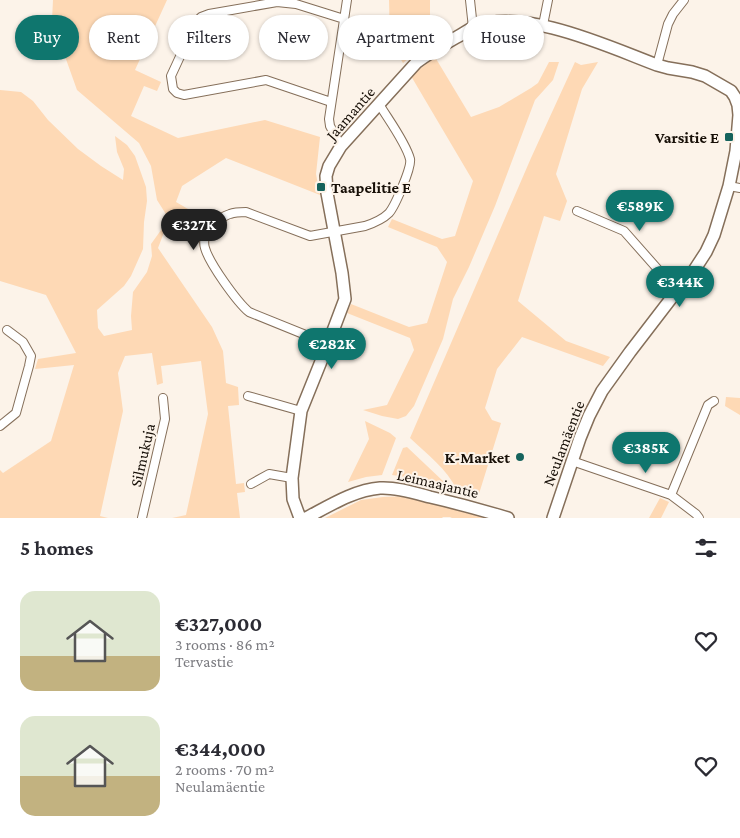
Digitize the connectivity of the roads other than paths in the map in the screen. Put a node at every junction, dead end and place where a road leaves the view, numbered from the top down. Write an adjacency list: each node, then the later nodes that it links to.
1 (347, 0): 5 (street)
2 (470, 0): 6 (street)
3 (548, 0): 8 (street)
4 (684, 0): 12 (street)
5 (344, 15)
6 (472, 15)
7 (338, 16): 14 (street)
8 (544, 20)
9 (544, 25): 12 (street, Jaamantie)
10 (463, 34): 15 (street, Jaamantie)
11 (338, 57): 14 (street)
12 (657, 65): 13 (street, Jaamantie)
13 (731, 90): 17 (street, Neulamäentie)
14 (331, 102): 16 (street)
15 (379, 104): 16 (street, Jaamantie); 19 (street)
16 (342, 146): 19 (street, Jaamantie)
17 (734, 187): 20 (street, Neulamäentie)
18 (577, 211): 20 (street)
19 (334, 231): 22 (street, Jaamantie); 22 (street)
20 (677, 291): 28 (street, Neulamäentie)
21 (7, 330): 27 (street)
22 (328, 344): 26 (street, Jaamantie)
23 (248, 396): 26 (street)
24 (163, 398): 32 (street, Silmukuja)
25 (711, 403): 31 (street)
26 (301, 411): 29 (street, Jaamantie)
27 (0, 426)
28 (572, 461): 31 (street); 36 (street, Neulamäentie)
29 (292, 478): 30 (street); 33 (street, Jaamantie)
30 (251, 484)
31 (672, 495): 37 (street)
32 (142, 518)
33 (300, 518)
34 (306, 518): 35 (street, Leimaajantie)
35 (508, 518)
36 (553, 518)
37 (699, 518)

